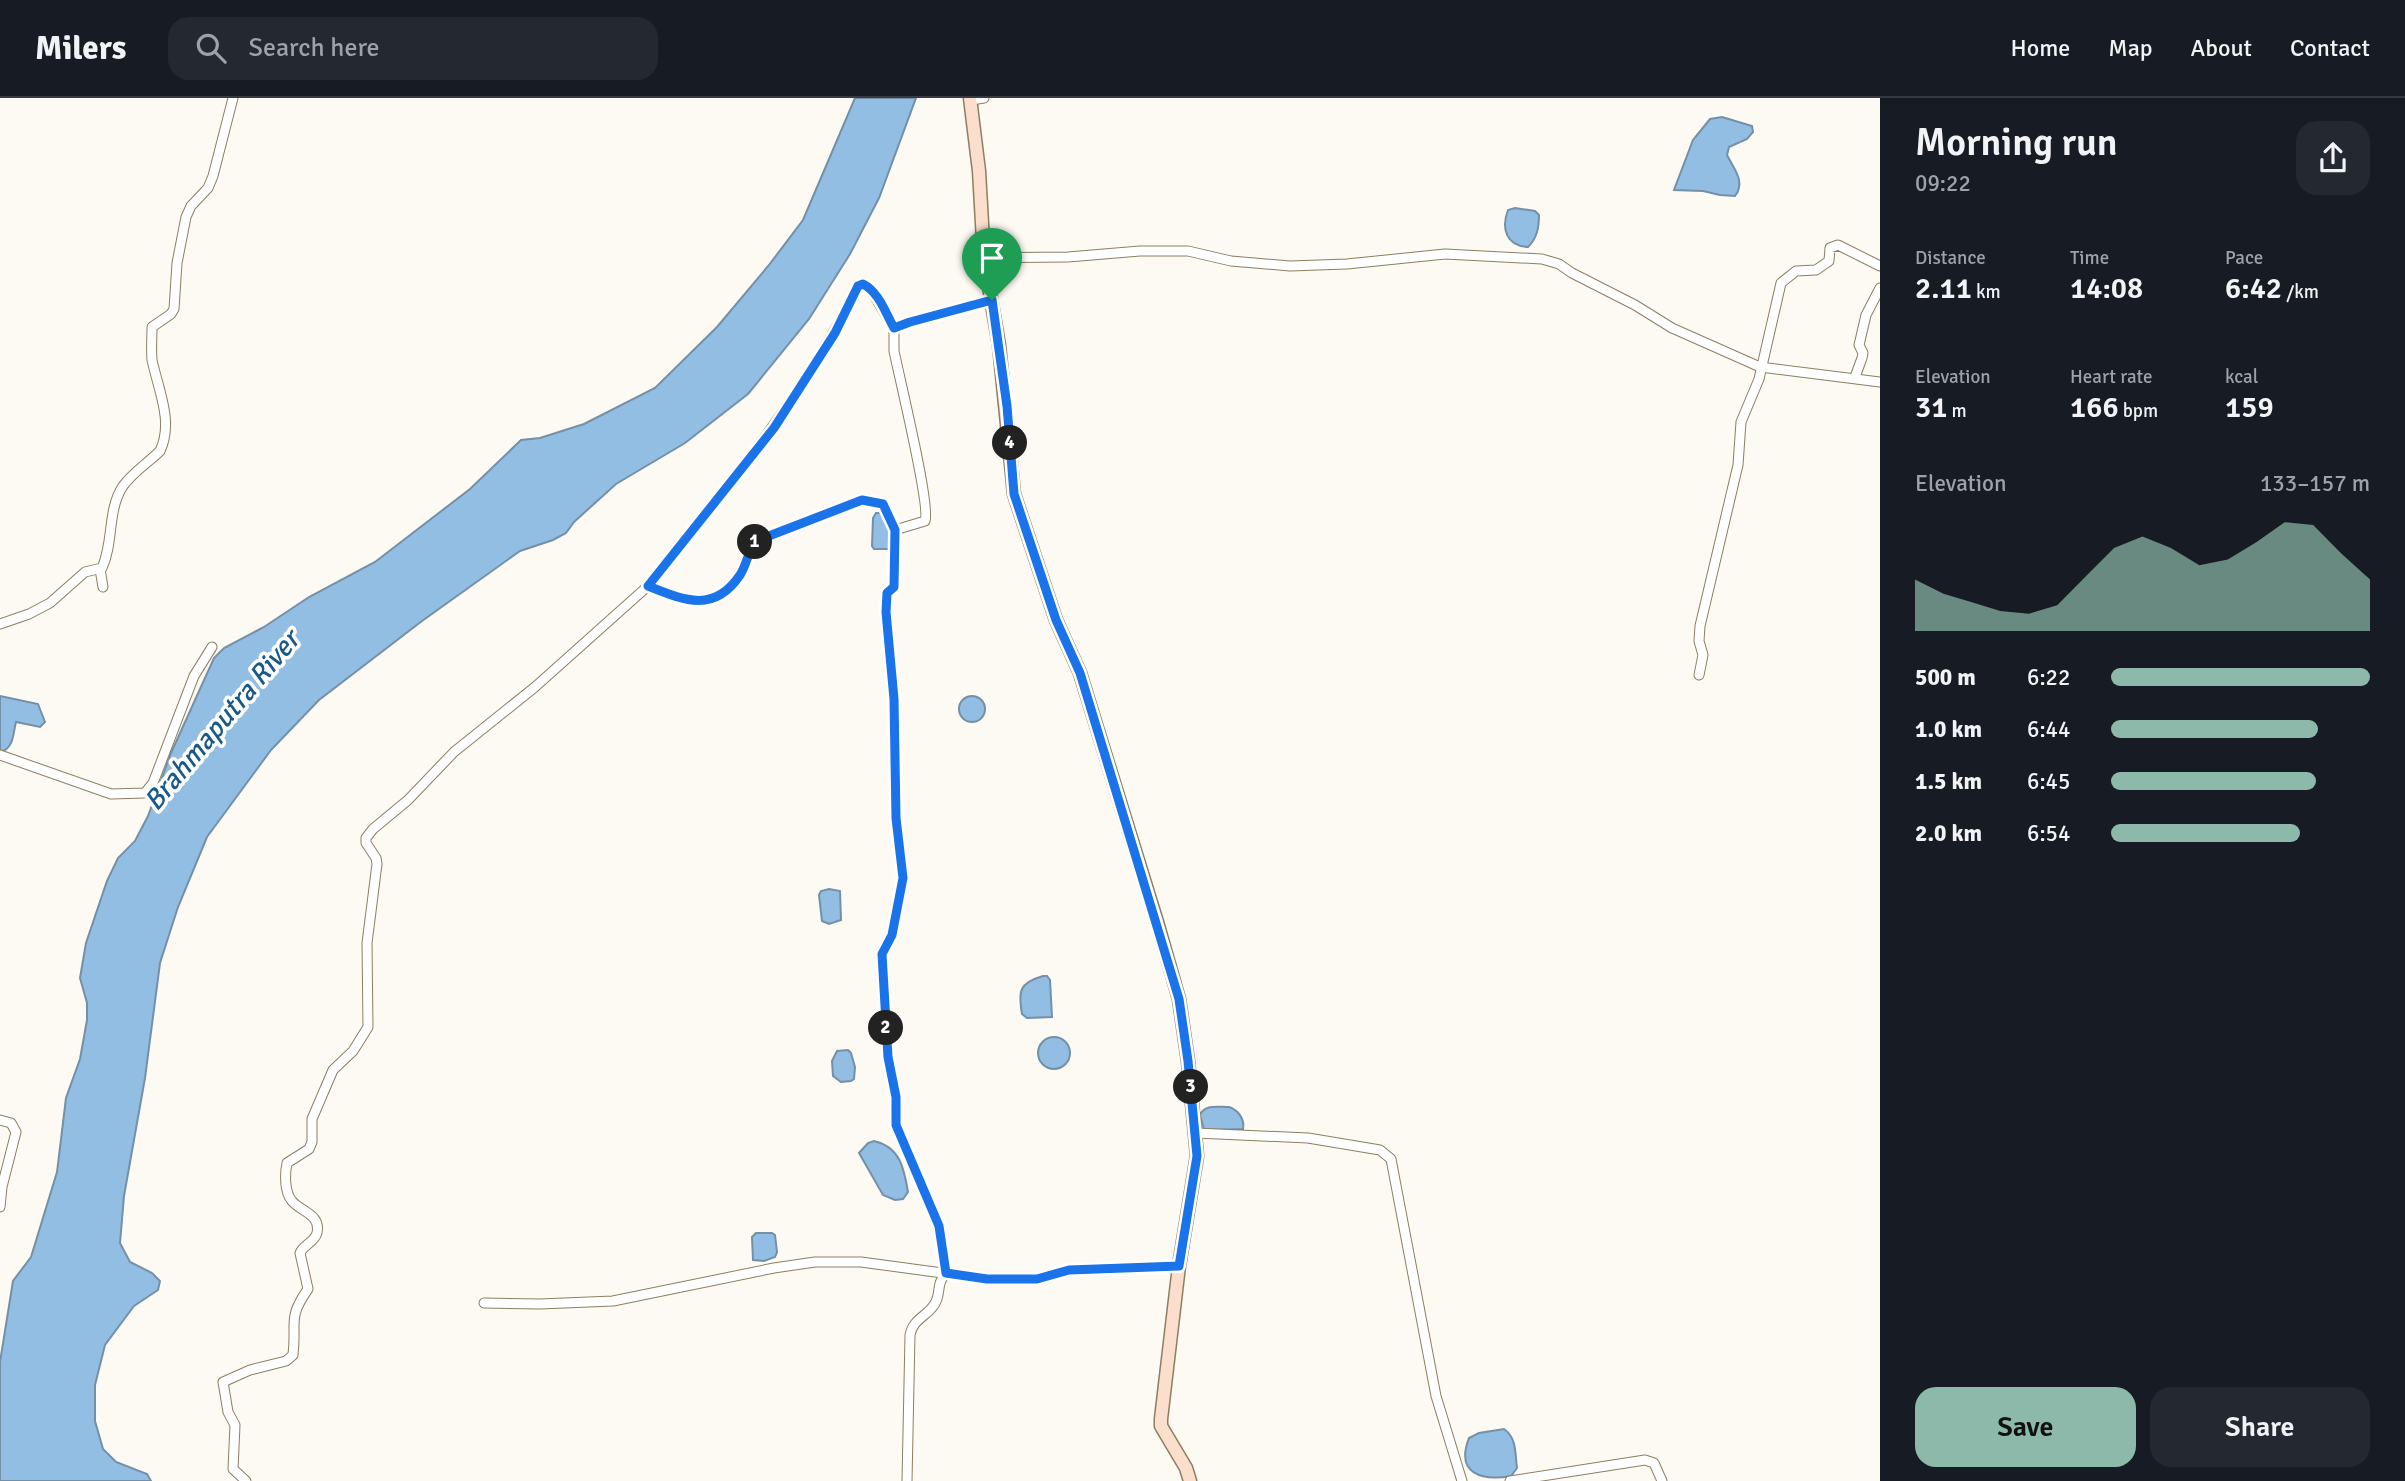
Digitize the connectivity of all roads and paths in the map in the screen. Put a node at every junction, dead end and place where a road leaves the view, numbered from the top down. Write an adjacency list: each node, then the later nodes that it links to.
1 (233, 98): 12 (street)
2 (975, 99): 3 (street)
3 (984, 258): 6 (street); 8 (street)
4 (1880, 265): 8 (street)
5 (1880, 288): 9 (street)
6 (992, 300): 7 (street); 20 (street)
7 (894, 328): 11 (street); 13 (street)
8 (1760, 368): 9 (street); 17 (street)
9 (1855, 377): 10 (street)
10 (1880, 382)
11 (895, 530): 13 (street); 23 (street)
12 (100, 569): 14 (street); 15 (street)
13 (648, 586): 25 (street)
14 (103, 587)
15 (0, 624)
16 (212, 647): 18 (street)
17 (1699, 675)
18 (0, 755)
19 (0, 1120): 21 (street)
20 (1196, 1133): 22 (street); 28 (street)
21 (0, 1207)
22 (1179, 1266): 23 (street); 27 (street)
23 (946, 1273): 24 (street); 26 (street)
24 (484, 1303)
25 (246, 1481)
26 (907, 1481)
27 (1191, 1481)
28 (1462, 1481)
29 (1510, 1481): 30 (street)
30 (1662, 1481)

